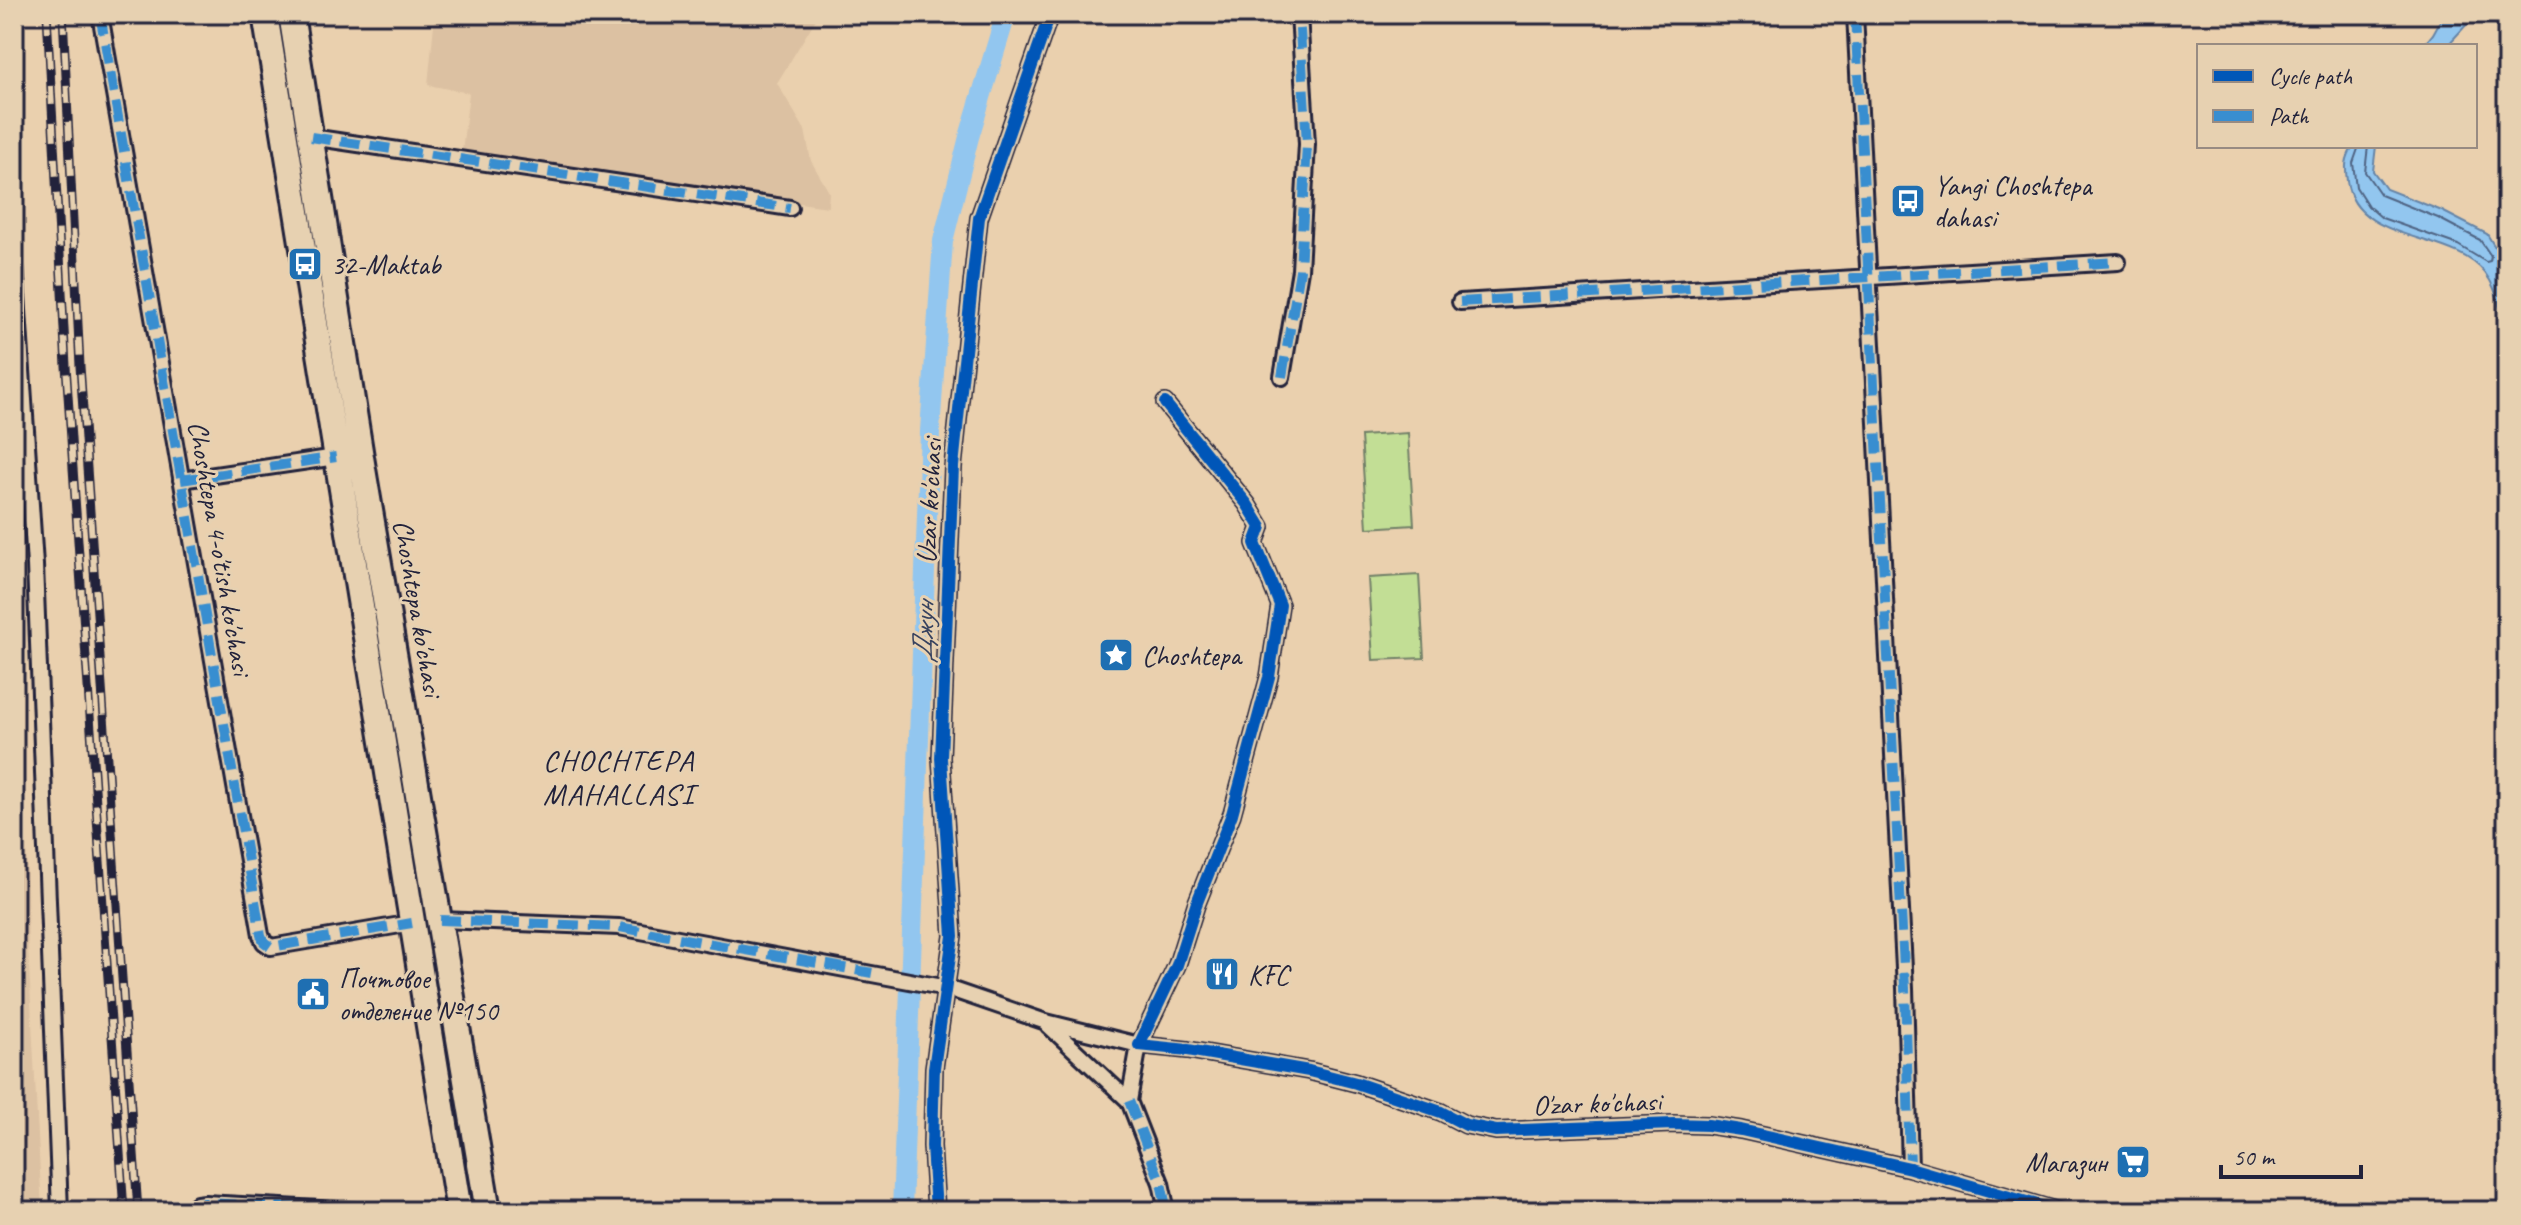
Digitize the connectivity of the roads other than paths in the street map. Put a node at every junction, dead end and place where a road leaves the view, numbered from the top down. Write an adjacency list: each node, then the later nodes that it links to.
1 (100, 14): 16 (street, Choshtepa 4-o'tish ko'chasi)
2 (265, 14): 15 (main road, Choshtepa ko'chasi)
3 (291, 14): 7 (main road, Choshtepa ko'chasi)
4 (1050, 14): 21 (street, Uzar ko'chasi)
5 (1299, 14): 13 (street)
6 (1855, 14): 11 (street)
7 (311, 137): 8 (street); 17 (main road, Choshtepa ko'chasi)
8 (790, 208)
9 (14, 250): 26 (street)
10 (2118, 262): 11 (street)
11 (1868, 275): 12 (street); 25 (street)
12 (1460, 302)
13 (1282, 377)
14 (1165, 403): 23 (street)
15 (336, 457): 16 (street); 18 (main road, Choshtepa ko'chasi)
16 (181, 480): 20 (street, Choshtepa 4-o'tish ko'chasi)
17 (394, 645): 18 (main road); 19 (main road, Choshtepa ko'chasi)
18 (368, 652): 20 (main road, Choshtepa ko'chasi)
19 (440, 920): 21 (street); 30 (main road, Choshtepa ko'chasi)
20 (412, 923): 29 (main road, Choshtepa ko'chasi)
21 (940, 987): 22 (street); 31 (street, Uzar ko'chasi)
22 (1046, 1022): 23 (street); 24 (street)
23 (1139, 1045): 24 (street); 25 (street, O'zar ko'chasi)
24 (1129, 1101): 32 (street)
25 (1910, 1168): 33 (street, O'zar ko'chasi)
26 (60, 1211)
27 (189, 1211): 28 (street)
28 (357, 1211)
29 (459, 1211)
30 (488, 1211)
31 (936, 1211)
32 (1167, 1211)
33 (2058, 1211)

